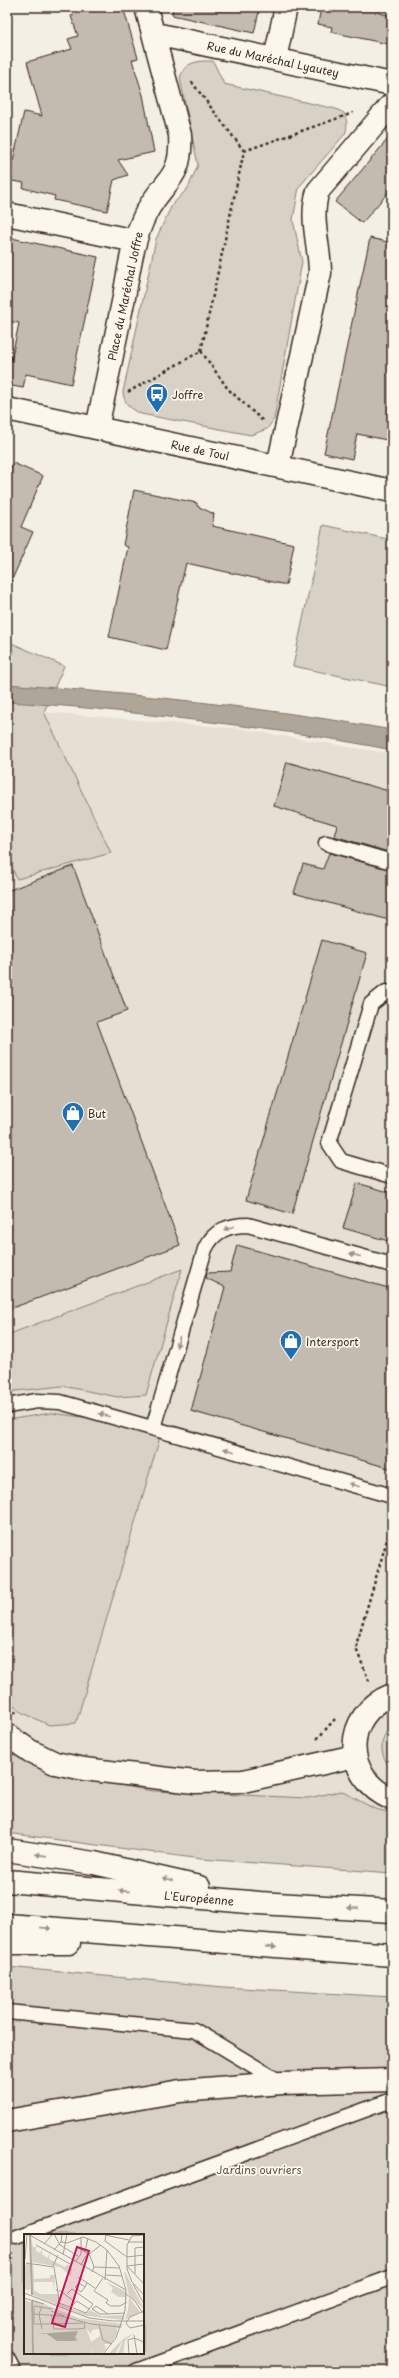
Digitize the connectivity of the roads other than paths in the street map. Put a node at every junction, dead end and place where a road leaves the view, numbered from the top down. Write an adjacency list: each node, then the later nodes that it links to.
1 (146, 7): 3 (main road, Place du Maréchal Joffre)
2 (286, 7): 4 (main road)
3 (155, 34): 4 (main road, Rue du Maréchal Lyautey); 8 (main road, Place du Maréchal Joffre)
4 (275, 59): 5 (main road, Rue du Maréchal Lyautey)
5 (392, 84)
6 (392, 104): 11 (main road)
7 (7, 214): 8 (main road)
8 (135, 241): 10 (main road, Place du Maréchal Joffre)
9 (7, 409): 10 (main road, Rue de Toul)
10 (97, 428): 11 (main road, Rue de Toul)
11 (278, 466): 12 (main road, Rue de Toul)
12 (392, 491)
13 (326, 843): 14 (lane)
14 (392, 862)
15 (392, 994): 16 (lane)
16 (392, 1176)
17 (392, 1265): 19 (lane, one-way to 19)
18 (7, 1406): 19 (lane, one-way to 18)
19 (153, 1428): 20 (lane, one-way to 19)
20 (392, 1496)
21 (392, 1695): 23 (main road)
22 (7, 1735): 23 (main road)
23 (355, 1756): 24 (main road)
24 (392, 1799)
25 (7, 1850): 27 (main road, one-way to 25)
26 (7, 1881): 27 (main road, L'Européenne, one-way to 26)
27 (260, 1903): 28 (main road, L'Européenne, one-way to 27)
28 (392, 1911)
29 (7, 1925): 31 (main road, one-way to 31)
30 (7, 1943): 31 (main road)
31 (232, 1944): 32 (main road, one-way to 32)
32 (392, 1955)
33 (7, 2012): 35 (lane)
34 (392, 2080): 35 (main road)
35 (282, 2083): 37 (main road)
36 (392, 2100): 39 (lane)
37 (7, 2121)
38 (24, 2234): 40 (lane)
39 (24, 2234)
40 (16, 2237)
41 (392, 2277): 44 (lane)
42 (7, 2358): 43 (lane)
43 (14, 2371)
44 (136, 2371)

